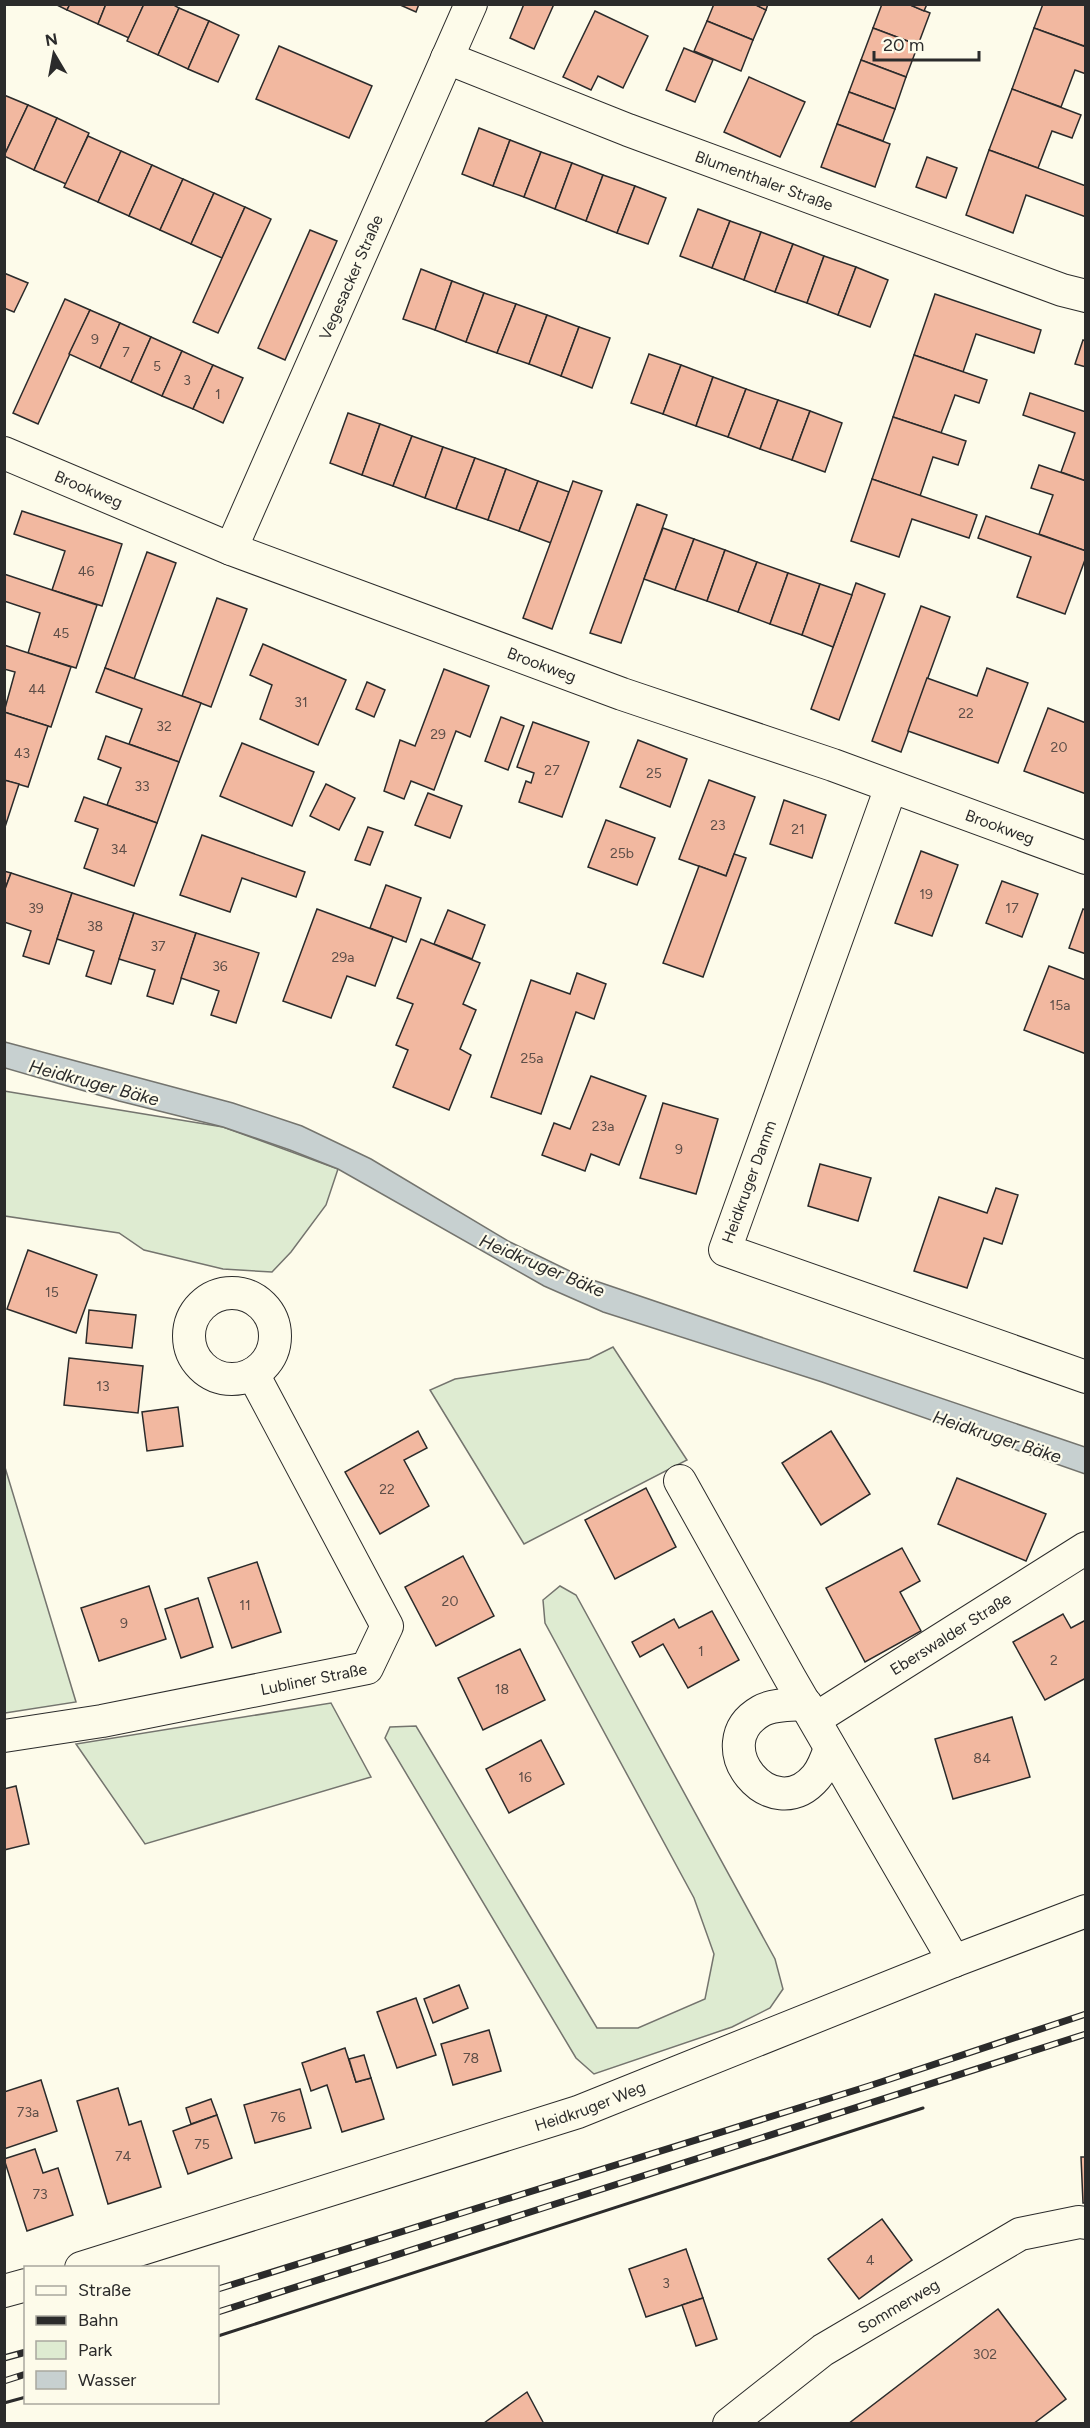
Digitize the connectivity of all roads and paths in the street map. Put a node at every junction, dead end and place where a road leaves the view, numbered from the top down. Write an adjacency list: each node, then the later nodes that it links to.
1 (471, 4): 2 (street, Vegesacker Straße)
2 (447, 58): 3 (street, Blumenthaler Straße); 5 (street, Vegesacker Straße)
3 (1086, 296)
4 (4, 453): 5 (street, Brookweg)
5 (231, 549): 6 (street, Brookweg)
6 (891, 787): 7 (street, Brookweg); 9 (street, Heidkruger Damm)
7 (1086, 858)
8 (253, 1374): 13 (street, Lubliner Straße)
9 (1086, 1377)
10 (680, 1481): 12 (street)
11 (1086, 1548): 12 (street, Eberswalder Straße)
12 (810, 1711): 14 (street); 14 (street)
13 (4, 1736)
14 (831, 1748): 16 (street)
15 (1086, 1911): 16 (street, Heidkruger Weg)
16 (954, 1961): 18 (street, Heidkruger Weg)
17 (1086, 2223): 21 (street, Sommerweg)
18 (87, 2266)
19 (24, 2286): 20 (street)
20 (4, 2291)
21 (729, 2424)

